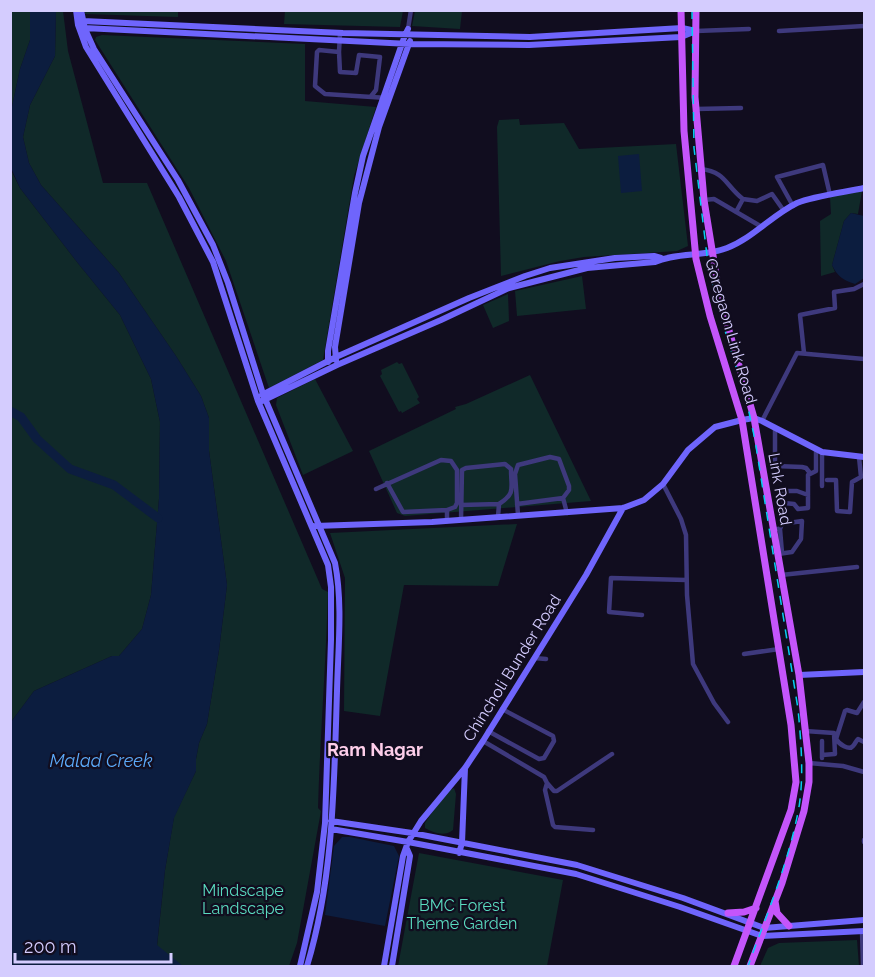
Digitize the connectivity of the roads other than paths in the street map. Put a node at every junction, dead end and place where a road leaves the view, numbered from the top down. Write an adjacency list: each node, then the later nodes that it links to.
1 (76, 10): 6 (street)
2 (81, 10): 6 (street)
3 (411, 10): 14 (street)
4 (681, 10): 8 (main road)
5 (696, 10): 11 (main road, Link Road)
6 (80, 23): 9 (street); 13 (street); 52 (street)
7 (864, 27): 12 (street)
8 (682, 28): 11 (street); 15 (street); 17 (main road)
9 (85, 29): 18 (street); 52 (street)
10 (748, 29): 11 (street)
11 (696, 31): 17 (street); 29 (main road, Link Road)
12 (779, 31)
13 (340, 33): 14 (street); 18 (street)
14 (408, 33): 16 (street); 22 (street)
15 (592, 34): 19 (street); 21 (street)
16 (475, 36): 19 (street); 23 (street)
17 (681, 37): 21 (street); 40 (main road)
18 (340, 41): 20 (street); 24 (street)
19 (530, 41): 21 (street); 23 (street)
20 (360, 42): 22 (street); 25 (street)
21 (593, 43)
22 (406, 44): 23 (street); 27 (street)
23 (475, 44)
24 (339, 52): 25 (street); 26 (street)
25 (359, 55): 26 (street)
26 (372, 96): 27 (street)
27 (386, 98): 31 (street)
28 (741, 108): 29 (street)
29 (696, 109): 30 (main road, Link Road)
30 (701, 169): 34 (street); 35 (main road, Link Road)
31 (360, 185): 47 (street); 49 (street)
32 (864, 188): 33 (street)
33 (830, 195): 36 (street); 36 (street)
34 (742, 199): 37 (street); 38 (street)
35 (704, 200): 38 (street); 41 (main road, Link Road)
36 (793, 206): 37 (street)
37 (784, 211): 39 (street)
38 (736, 212): 39 (street)
39 (762, 227): 41 (street)
40 (695, 252): 41 (street); 42 (street); 54 (main road, Goregaon Link Road)
41 (712, 252): 53 (main road, Link Road)
42 (662, 259): 44 (street); 45 (street)
43 (864, 284): 46 (street)
44 (473, 296): 45 (street); 47 (street)
45 (477, 303): 50 (street)
46 (804, 353): 48 (street); 53 (street)
47 (336, 357): 49 (street); 50 (street)
48 (864, 359)
49 (328, 361): 51 (street); 52 (street)
50 (337, 365): 51 (street)
51 (328, 369): 52 (street)
52 (262, 398): 76 (street)
53 (758, 419): 54 (street); 55 (street); 77 (main road, Link Road)
54 (742, 420): 61 (street); 82 (main road, Link Road)
55 (775, 428): 56 (street); 58 (street)
56 (819, 451): 57 (street); 58 (street); 62 (street)
57 (862, 457): 59 (street)
58 (810, 473): 64 (street)
59 (826, 480)
60 (387, 483): 63 (street); 70 (street); 70 (street)
61 (663, 484): 69 (street); 81 (street)
62 (822, 486)
63 (376, 489)
64 (808, 495): 64 (street)
65 (563, 498): 67 (street); 67 (street); 71 (street)
66 (499, 504): 68 (street); 68 (street); 73 (street)
67 (517, 504): 72 (street)
68 (461, 505): 74 (street)
69 (623, 508): 71 (street); 87 (street, Chincholi Bunder Road)
70 (447, 510): 75 (street)
71 (567, 513): 72 (street)
72 (518, 515): 73 (street)
73 (498, 517): 74 (street)
74 (461, 520): 75 (street)
75 (447, 521): 76 (street)
76 (315, 526): 106 (street); 107 (street)
77 (777, 529): 78 (main road, Link Road); 78 (street)
78 (780, 554): 80 (main road, Link Road)
79 (857, 567): 80 (street)
80 (781, 574): 83 (main road, Link Road)
81 (687, 580): 84 (street); 93 (street)
82 (772, 606): 83 (main road); 85 (main road, Link Road)
83 (787, 606): 90 (main road, Link Road)
84 (642, 615)
85 (778, 649): 86 (street); 115 (main road, Link Road)
86 (744, 654)
87 (534, 658): 88 (street); 92 (street, Chincholi Bunder Road)
88 (546, 659)
89 (864, 672): 90 (street)
90 (799, 675): 95 (main road, Link Road)
91 (864, 702): 98 (street)
92 (502, 710): 94 (street, Chincholi Bunder Road); 94 (street)
93 (728, 722)
94 (488, 731): 96 (street, Chincholi Bunder Road)
95 (805, 731): 100 (street); 101 (main road, Link Road)
96 (483, 741): 103 (street, Chincholi Bunder Road); 105 (street)
97 (822, 741): 100 (street)
98 (864, 742)
99 (612, 754): 105 (street)
100 (822, 755): 102 (street)
101 (809, 763): 102 (street); 114 (main road, Link Road)
102 (822, 764): 104 (street)
103 (465, 768): 110 (street, Chincholi Bunder Road); 111 (street)
104 (864, 772)
105 (546, 783): 109 (street)
106 (333, 820): 107 (street); 108 (street); 110 (street)
107 (325, 823): 108 (street); 126 (street)
108 (332, 830): 112 (street); 127 (street)
109 (593, 830)
110 (412, 833): 111 (street); 112 (street, Chincholi Bunder Road)
111 (462, 843): 113 (street); 116 (street)
112 (408, 846): 113 (street); 128 (street); 129 (street)
113 (459, 853): 118 (street)
114 (775, 901): 120 (main road); 121 (main road, Link Road)
115 (756, 908): 116 (main road); 119 (main road, Link Road)
116 (728, 914): 118 (street); 119 (street)
117 (864, 920): 120 (street)
118 (724, 922): 122 (street)
119 (750, 922): 121 (street); 122 (main road)
120 (789, 926): 121 (street)
121 (764, 928): 124 (main road, Link Road)
122 (747, 931): 124 (street); 130 (main road)
123 (863, 931): 124 (street); 125 (street)
124 (762, 936): 131 (main road, Link Road)
125 (863, 941): 132 (street)
126 (300, 966)
127 (307, 966)
128 (384, 966)
129 (392, 966)
130 (734, 966)
131 (750, 966)
132 (863, 966)

